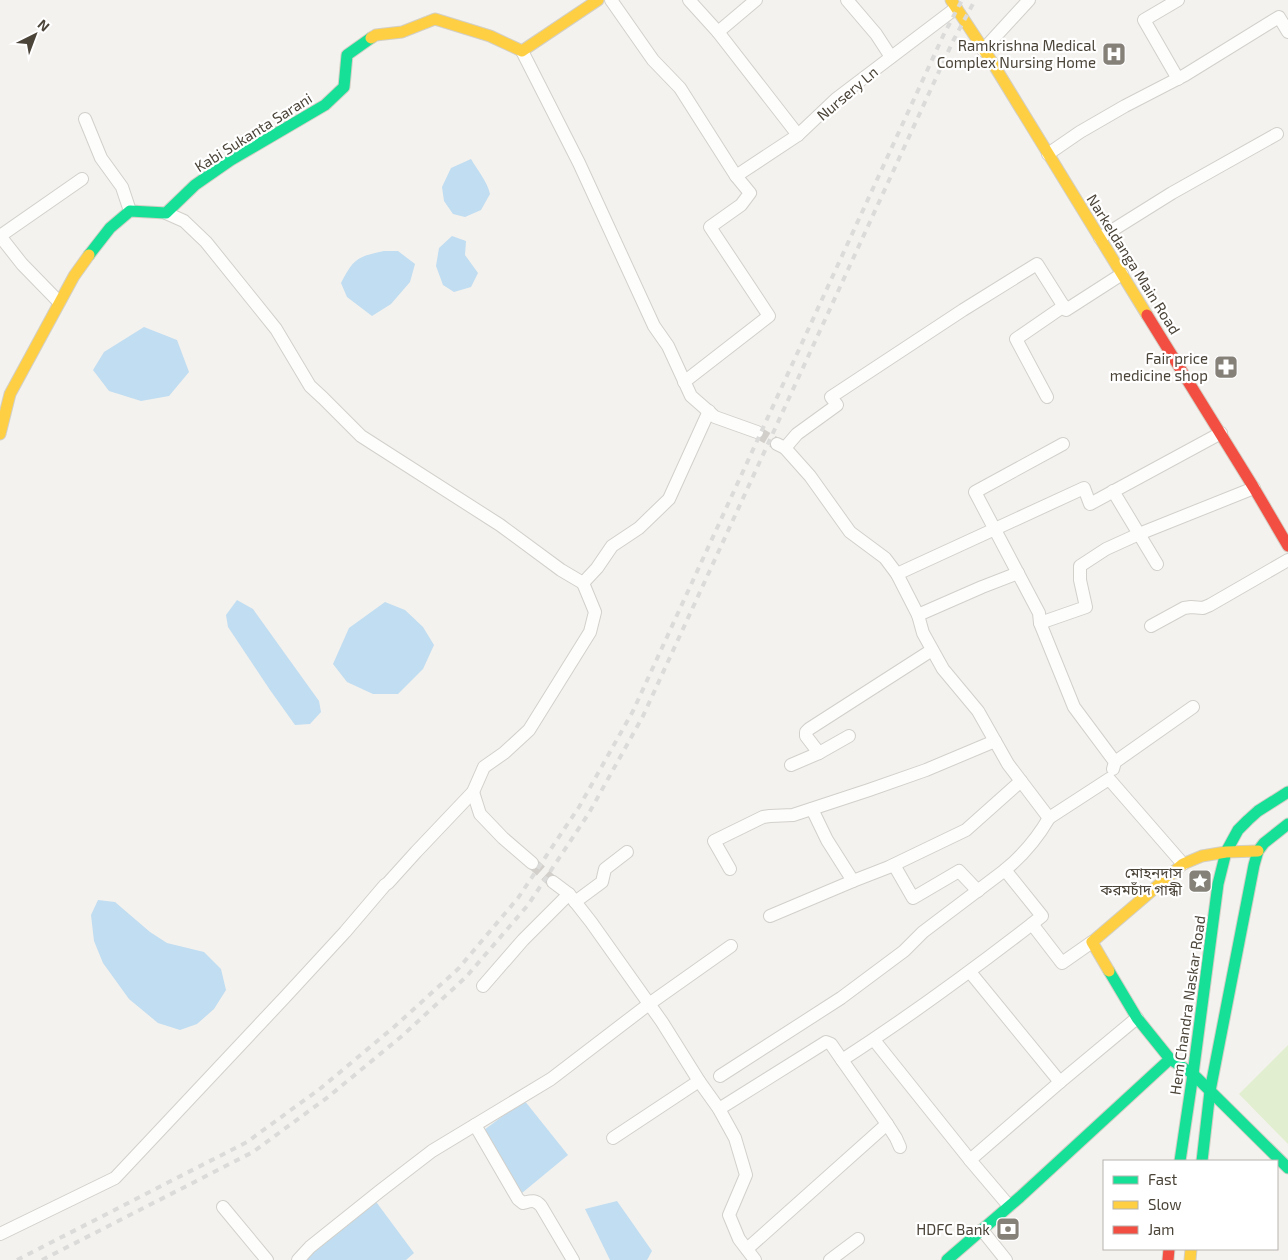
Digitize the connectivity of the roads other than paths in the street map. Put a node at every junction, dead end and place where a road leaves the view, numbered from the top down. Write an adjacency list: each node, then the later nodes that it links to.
1 (598, 0): 11 (street)
2 (611, 0): 19 (street)
3 (689, 0): 9 (street)
4 (756, 0): 9 (street)
5 (847, 0): 13 (street)
6 (1030, 0): 12 (street)
7 (1178, 0): 14 (street)
8 (954, 4): 12 (street, Narkeldanga Main Road); 13 (street, Nursery Ln)
9 (718, 32): 17 (street)
10 (1288, 32): 14 (street)
11 (522, 50): 22 (street, Kabi Sukanta Sarani); 28 (street)
12 (983, 50): 18 (street, Narkeldanga Main Road)
13 (892, 57): 17 (street, Nursery Ln)
14 (1178, 79): 18 (street)
15 (86, 119): 21 (street)
16 (1277, 134): 24 (street)
17 (798, 136): 19 (street, Nursery Ln)
18 (1048, 154): 24 (street, Narkeldanga Main Road)
19 (736, 176): 28 (street)
20 (82, 179): 23 (street)
21 (130, 210): 22 (street); 26 (street)
22 (166, 213): 44 (street)
23 (0, 236): 26 (street)
24 (1100, 238): 25 (street, Narkeldanga Main Road)
25 (1122, 274): 27 (street); 32 (street, Narkeldanga Main Road)
26 (60, 302): 33 (street)
27 (1064, 306): 29 (street); 43 (street)
28 (684, 382): 30 (street)
29 (1047, 397)
30 (709, 412): 31 (street); 44 (street)
31 (757, 432)
32 (1221, 433): 35 (street, Narkeldanga Main Road); 36 (street)
33 (0, 434)
34 (1063, 444): 37 (street)
35 (1254, 488): 38 (street); 39 (street, Narkeldanga Main Road)
36 (1113, 491): 37 (street); 38 (street)
37 (995, 529): 42 (street); 43 (street)
38 (1139, 534): 41 (street); 46 (street)
39 (1288, 546)
40 (1288, 560): 47 (street)
41 (1158, 564)
42 (1018, 573): 45 (street); 46 (street)
43 (897, 574): 45 (street)
44 (583, 583): 57 (street)
45 (918, 616): 48 (street)
46 (1040, 623): 53 (street)
47 (1151, 626)
48 (932, 650): 51 (street); 52 (street)
49 (1193, 707): 53 (street)
50 (849, 736): 52 (street)
51 (995, 740): 56 (street); 59 (street)
52 (819, 753): 54 (street)
53 (1115, 762): 55 (street)
54 (792, 765)
55 (1109, 779): 60 (street); 66 (street)
56 (1021, 781): 60 (street); 67 (street)
57 (473, 792): 65 (street); 102 (street)
58 (1288, 792): 64 (street, Hem Chandra Naskar Road)
59 (812, 809): 68 (street); 70 (street)
60 (1048, 818): 69 (street)
61 (1288, 824): 62 (street)
62 (1258, 851): 64 (street); 89 (street)
63 (627, 852): 73 (street)
64 (1226, 852): 66 (street); 85 (street, Hem Chandra Naskar Road)
65 (532, 863)
66 (1183, 864): 76 (street)
67 (894, 865): 70 (street); 72 (street)
68 (730, 869)
69 (1005, 870): 72 (street); 75 (street)
70 (853, 881): 74 (street)
71 (553, 882): 73 (street)
72 (978, 891): 86 (street)
73 (572, 898): 79 (street); 80 (street)
74 (770, 916)
75 (1032, 924): 76 (street); 78 (street)
76 (1092, 942): 81 (street)
77 (731, 946): 80 (street)
78 (970, 972): 82 (street); 88 (street)
79 (483, 986)
80 (649, 1004): 87 (street); 92 (street)
81 (1137, 1018): 83 (street); 88 (street)
82 (874, 1040): 84 (street); 95 (street)
83 (1170, 1059): 85 (street); 99 (street)
84 (842, 1060): 90 (street); 91 (street)
85 (1193, 1074): 89 (street); 96 (street, Hem Chandra Naskar Road)
86 (720, 1076)
87 (699, 1081): 90 (street); 93 (street)
88 (1060, 1082): 95 (street)
89 (1210, 1091): 97 (street); 98 (street)
90 (719, 1109): 104 (street)
91 (887, 1124): 94 (street); 104 (street)
92 (476, 1125): 106 (street); 107 (street)
93 (613, 1138)
94 (900, 1147)
95 (970, 1160): 99 (street)
96 (1180, 1160)
97 (1202, 1160)
98 (1288, 1168)
99 (1010, 1206): 101 (street)
100 (223, 1207): 105 (street)
101 (982, 1230): 110 (street); 111 (street)
102 (0, 1234)
103 (858, 1238): 109 (street)
104 (746, 1249): 108 (street)
105 (267, 1260)
106 (298, 1260)
107 (573, 1260)
108 (755, 1260)
109 (830, 1260)
110 (947, 1260)
111 (1006, 1260)

